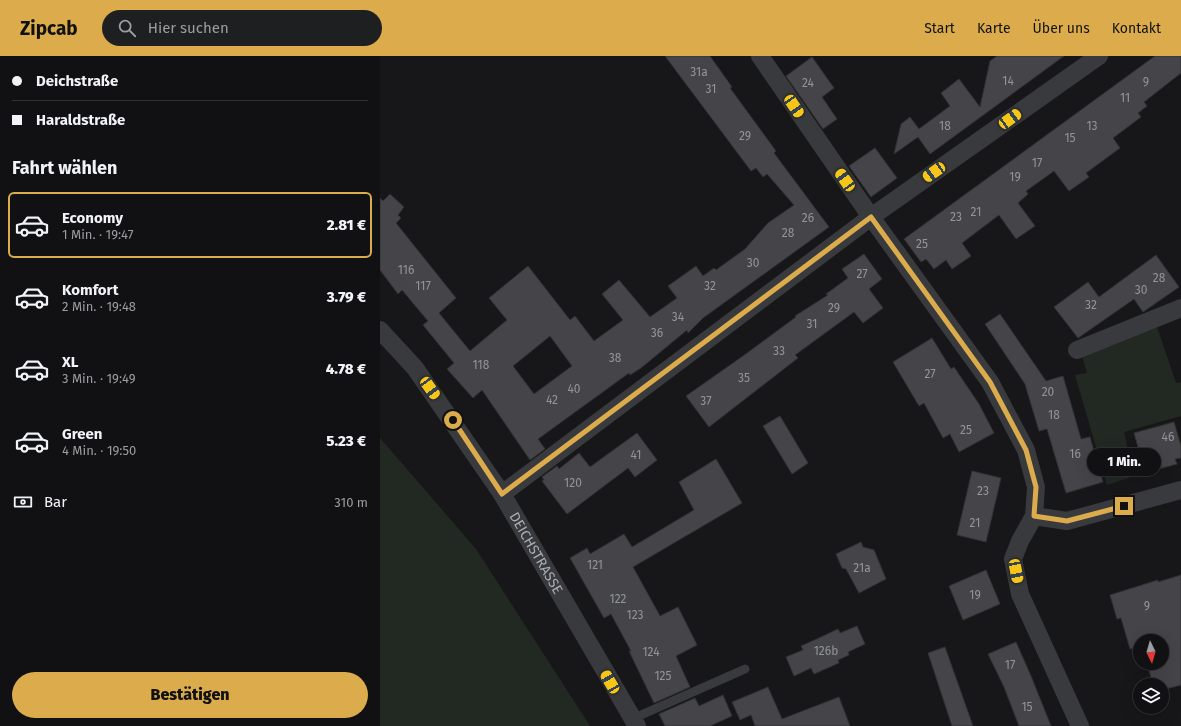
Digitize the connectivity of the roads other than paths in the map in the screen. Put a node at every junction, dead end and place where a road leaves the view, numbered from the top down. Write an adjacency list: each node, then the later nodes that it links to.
1 (760, 56): 3 (street)
2 (1099, 56): 3 (street)
3 (871, 217): 8 (street); 9 (street)
4 (1181, 308): 6 (street)
5 (380, 330): 8 (street, DEICHSTRASSE)
6 (1077, 350)
7 (1181, 490): 9 (street)
8 (502, 494): 11 (street, DEICHSTRASSE)
9 (1034, 516): 12 (street)
10 (745, 670): 11 (lane)
11 (634, 723)
12 (1080, 726)

